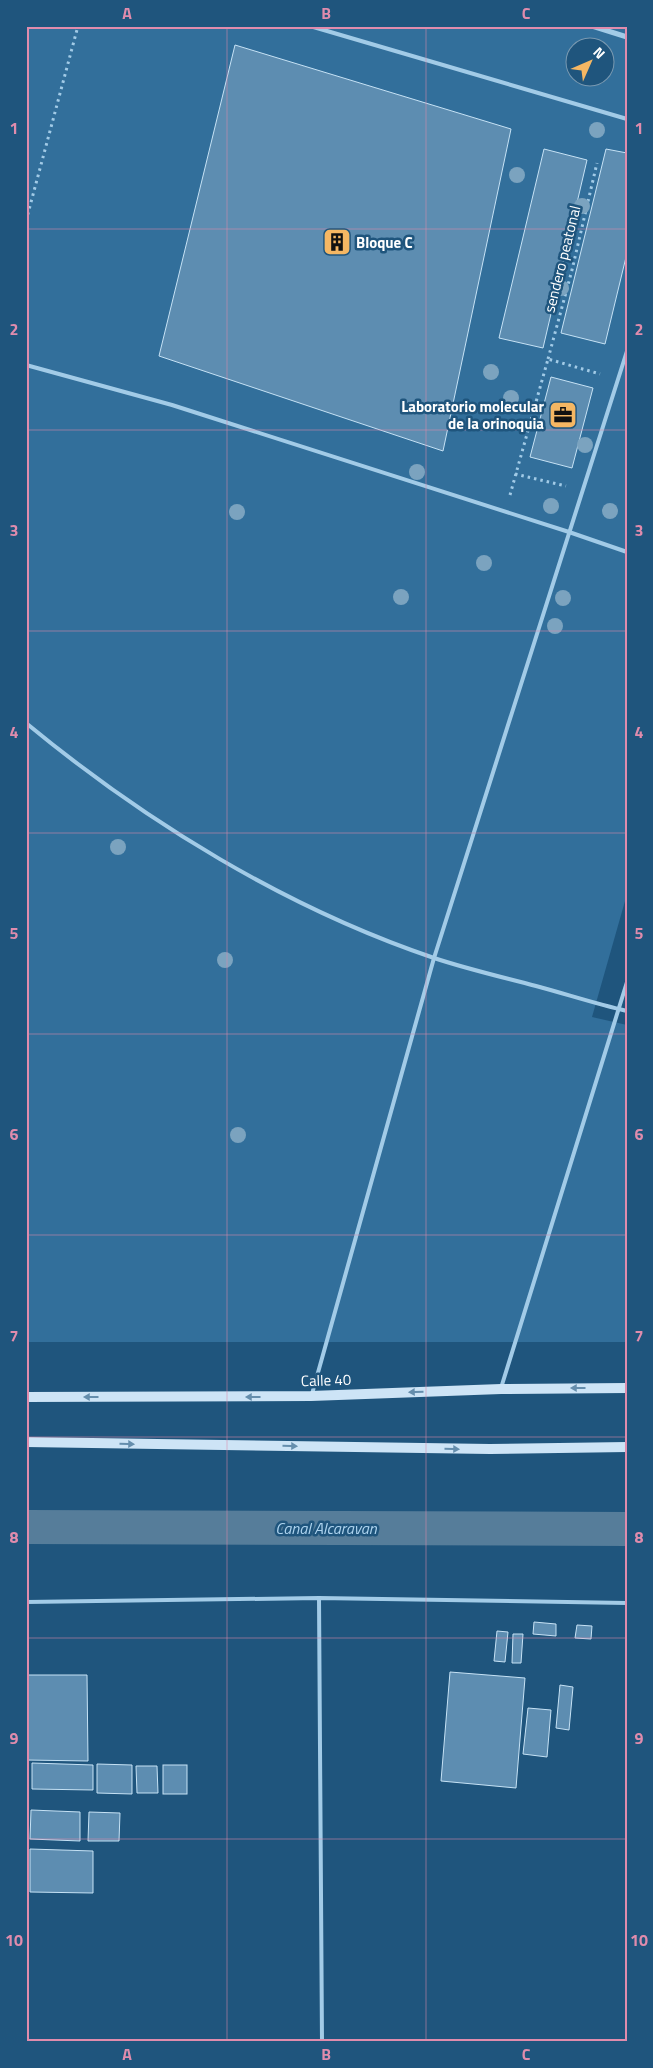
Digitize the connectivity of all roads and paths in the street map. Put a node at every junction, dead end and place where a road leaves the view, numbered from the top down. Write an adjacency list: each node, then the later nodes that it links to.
1 (78, 26): 7 (path)
2 (310, 26): 5 (lane)
3 (592, 26): 4 (street)
4 (627, 37)
5 (627, 119)
6 (597, 163): 9 (path, sendero peatonal)
7 (26, 221)
8 (627, 351): 11 (lane)
9 (548, 359): 11 (path); 12 (path, sendero peatonal)
10 (26, 365): 14 (lane)
11 (618, 380): 13 (lane)
12 (515, 474): 13 (path); 14 (path, sendero peatonal)
13 (582, 490): 15 (lane)
14 (505, 511): 15 (lane)
15 (569, 532): 16 (lane); 18 (lane)
16 (627, 552)
17 (26, 723): 18 (lane)
18 (434, 958): 20 (lane); 24 (lane)
19 (627, 982): 20 (lane)
20 (619, 1009): 21 (lane); 23 (lane)
21 (627, 1011)
22 (627, 1388): 23 (main road, Calle 40, one-way to 23)
23 (501, 1389): 24 (main road, Calle 40, one-way to 24)
24 (311, 1396): 25 (main road, Calle 40, one-way to 25)
25 (26, 1397)
26 (26, 1442): 27 (main road, one-way to 27)
27 (627, 1446)
28 (319, 1598): 29 (lane); 30 (lane); 31 (lane)
29 (26, 1602)
30 (627, 1603)
31 (322, 2042)

